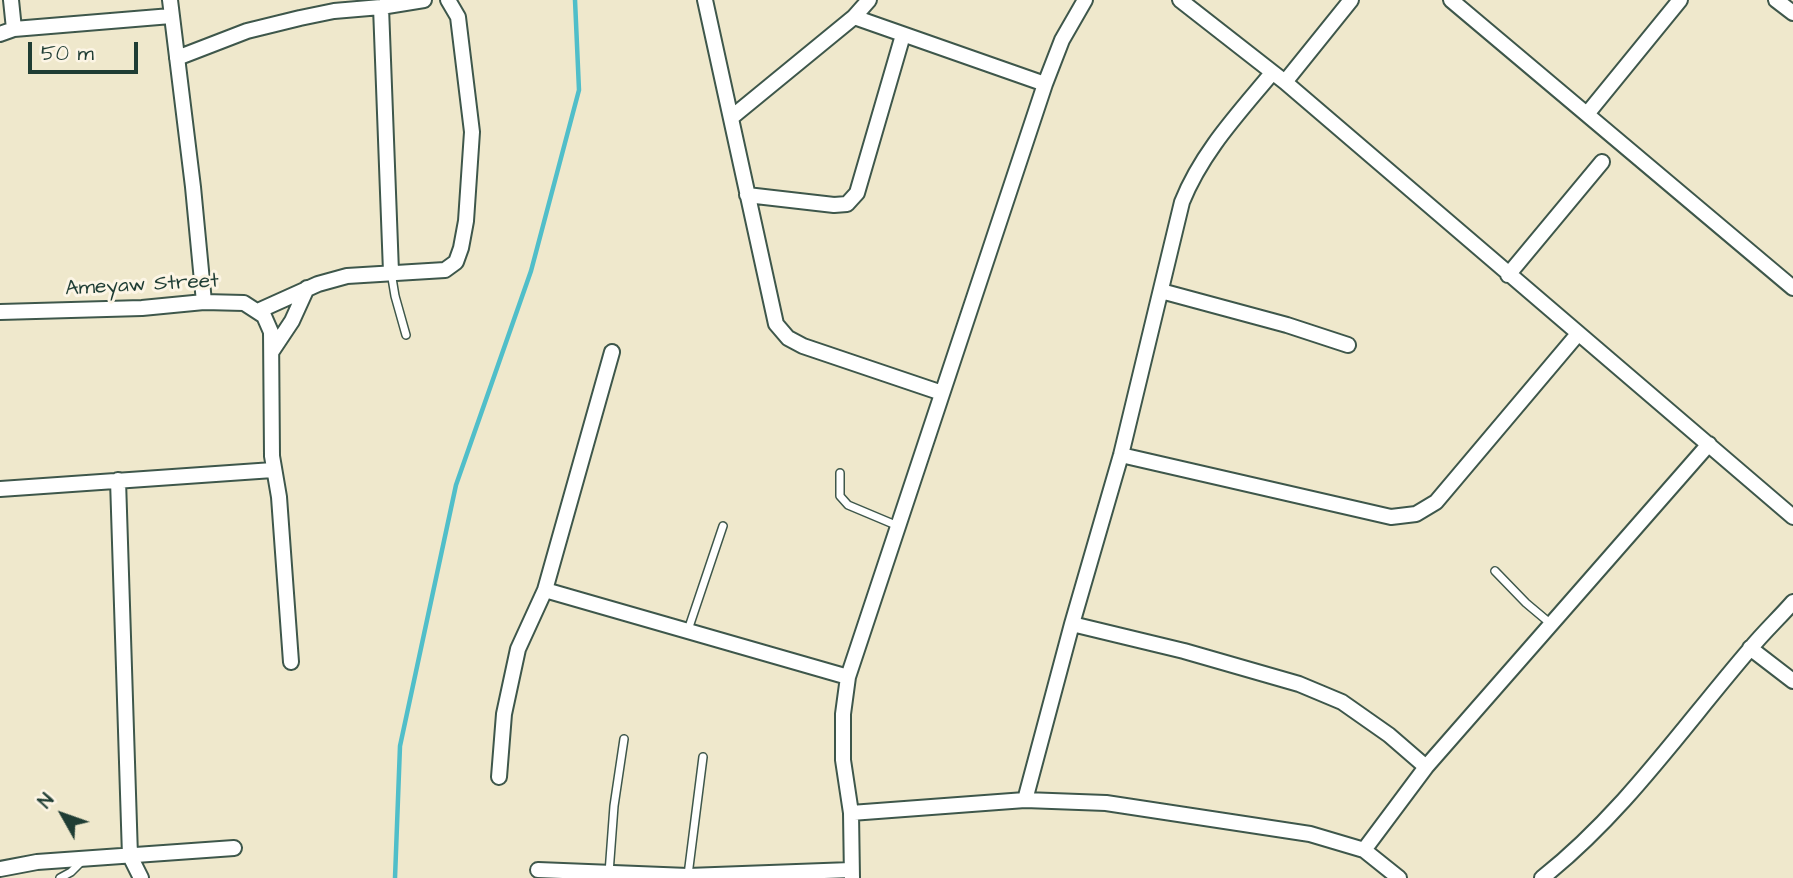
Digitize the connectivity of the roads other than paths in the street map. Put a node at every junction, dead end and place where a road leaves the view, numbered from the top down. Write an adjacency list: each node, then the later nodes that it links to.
1 (11, 0): 18 (street)
2 (170, 0): 16 (street)
3 (424, 0): 14 (street)
4 (448, 0): 28 (street)
5 (705, 0): 25 (street)
6 (869, 0): 17 (street)
7 (1085, 0): 23 (street)
8 (1180, 0): 21 (street)
9 (1351, 0): 22 (street)
10 (1451, 0): 24 (street)
11 (1680, 0): 24 (street)
12 (1776, 0): 15 (street)
13 (334, 5): 14 (street); 20 (street)
14 (381, 7): 28 (street)
15 (1793, 12)
16 (171, 16): 18 (street); 20 (street)
17 (854, 18): 19 (street); 25 (street)
18 (7, 32)
19 (903, 35): 23 (street); 27 (street)
20 (177, 58): 33 (street)
21 (1272, 72): 22 (street); 32 (street)
22 (1285, 82): 29 (street)
23 (1045, 83): 41 (street)
24 (1587, 114): 31 (street)
25 (732, 117): 27 (street)
26 (1602, 162): 29 (street)
27 (747, 195): 41 (street)
28 (391, 272): 30 (street); 36 (lane)
29 (1508, 275): 37 (street)
30 (307, 288): 34 (street); 39 (street)
31 (1793, 288)
32 (1161, 291): 38 (street); 43 (street)
33 (204, 302): 34 (street, Ameyaw Street); 35 (street, Ameyaw Street)
34 (258, 311): 39 (street)
35 (0, 312)
36 (406, 335)
37 (1577, 335): 42 (street); 43 (street)
38 (1348, 345)
39 (272, 351): 44 (street)
40 (612, 352): 52 (street)
41 (942, 393): 50 (street)
42 (1709, 444): 48 (street); 55 (street)
43 (1121, 455): 54 (street)
44 (273, 470): 46 (street); 58 (street)
45 (841, 473): 50 (lane)
46 (118, 480): 47 (street); 69 (street)
47 (0, 489)
48 (1793, 517)
49 (723, 526): 56 (lane)
50 (898, 526): 59 (street)
51 (1495, 571): 55 (lane)
52 (545, 590): 56 (street); 64 (street)
53 (1793, 602): 57 (street)
54 (1072, 624): 63 (street); 65 (street)
55 (1552, 625): 63 (street)
56 (688, 631): 59 (street)
57 (1751, 648): 60 (street); 79 (street)
58 (291, 662)
59 (848, 677): 66 (street)
60 (1793, 681)
61 (624, 739): 73 (lane)
62 (703, 757): 75 (lane)
63 (1426, 768): 68 (street)
64 (499, 777)
65 (1025, 800): 66 (street); 68 (street)
66 (850, 813): 74 (street)
67 (234, 848): 69 (street)
68 (1364, 849): 78 (street)
69 (130, 856): 70 (street); 77 (street)
70 (86, 857): 71 (street); 76 (lane)
71 (0, 869)
72 (538, 870): 73 (street)
73 (608, 874): 75 (street)
74 (851, 874): 75 (street)
75 (688, 876)
76 (60, 878)
77 (141, 878)
78 (1399, 878)
79 (1542, 878)

